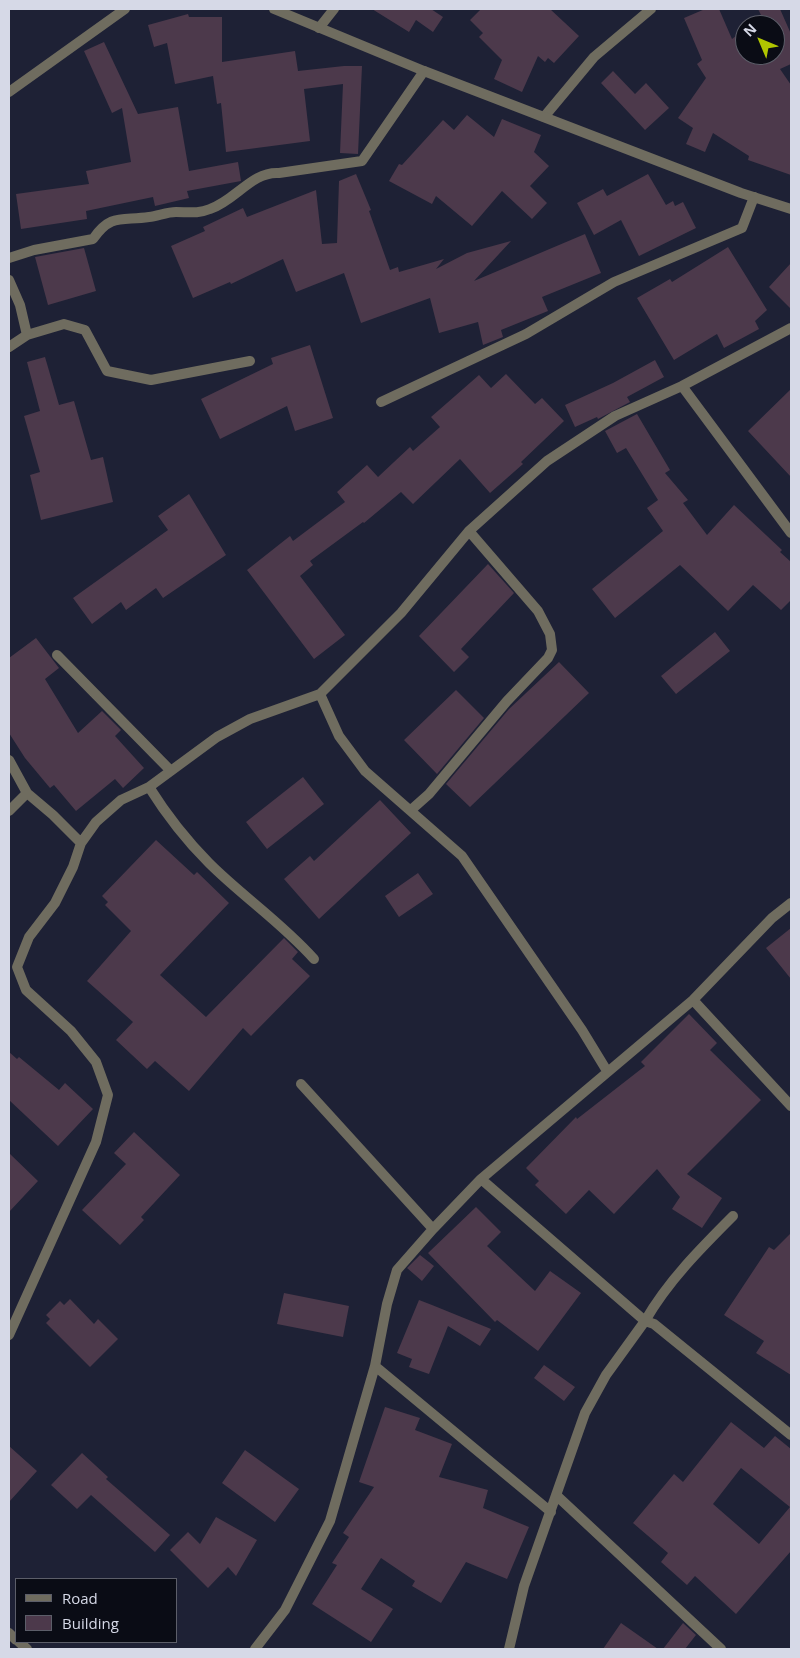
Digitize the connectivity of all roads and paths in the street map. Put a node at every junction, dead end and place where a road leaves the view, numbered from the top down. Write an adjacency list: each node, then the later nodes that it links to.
1 (125, 9): 7 (street)
2 (274, 9): 5 (street)
3 (334, 9): 5 (street)
4 (651, 9): 8 (street)
5 (319, 28): 6 (street)
6 (424, 71): 8 (street); 11 (street)
7 (9, 92)
8 (544, 117): 9 (street)
9 (754, 197): 10 (street); 18 (street)
10 (791, 209)
11 (9, 258)
12 (9, 280): 14 (street)
13 (791, 328): 17 (street)
14 (27, 336): 15 (street); 16 (street)
15 (9, 348)
16 (250, 361)
17 (682, 386): 19 (street); 20 (street)
18 (381, 402)
19 (469, 531): 22 (street); 27 (street)
20 (791, 533)
21 (57, 655): 24 (street)
22 (320, 694): 24 (street); 27 (street)
23 (9, 760): 26 (street)
24 (170, 770): 25 (street)
25 (149, 788): 29 (street); 31 (street)
26 (27, 793): 28 (street); 29 (street)
27 (411, 810): 33 (street)
28 (9, 811)
29 (81, 843): 40 (street)
30 (791, 903): 32 (street)
31 (314, 959)
32 (693, 1000): 33 (street); 35 (street)
33 (607, 1071): 36 (street)
34 (302, 1084): 38 (street)
35 (791, 1106)
36 (481, 1179): 38 (street); 39 (street)
37 (732, 1216): 39 (street)
38 (433, 1229): 41 (street)
39 (645, 1321): 42 (street); 43 (street)
40 (9, 1335)
41 (375, 1366): 44 (street); 45 (street)
42 (791, 1435)
43 (556, 1495): 44 (street); 47 (street)
44 (551, 1512): 46 (street)
45 (255, 1649)
46 (509, 1649)
47 (721, 1649)

